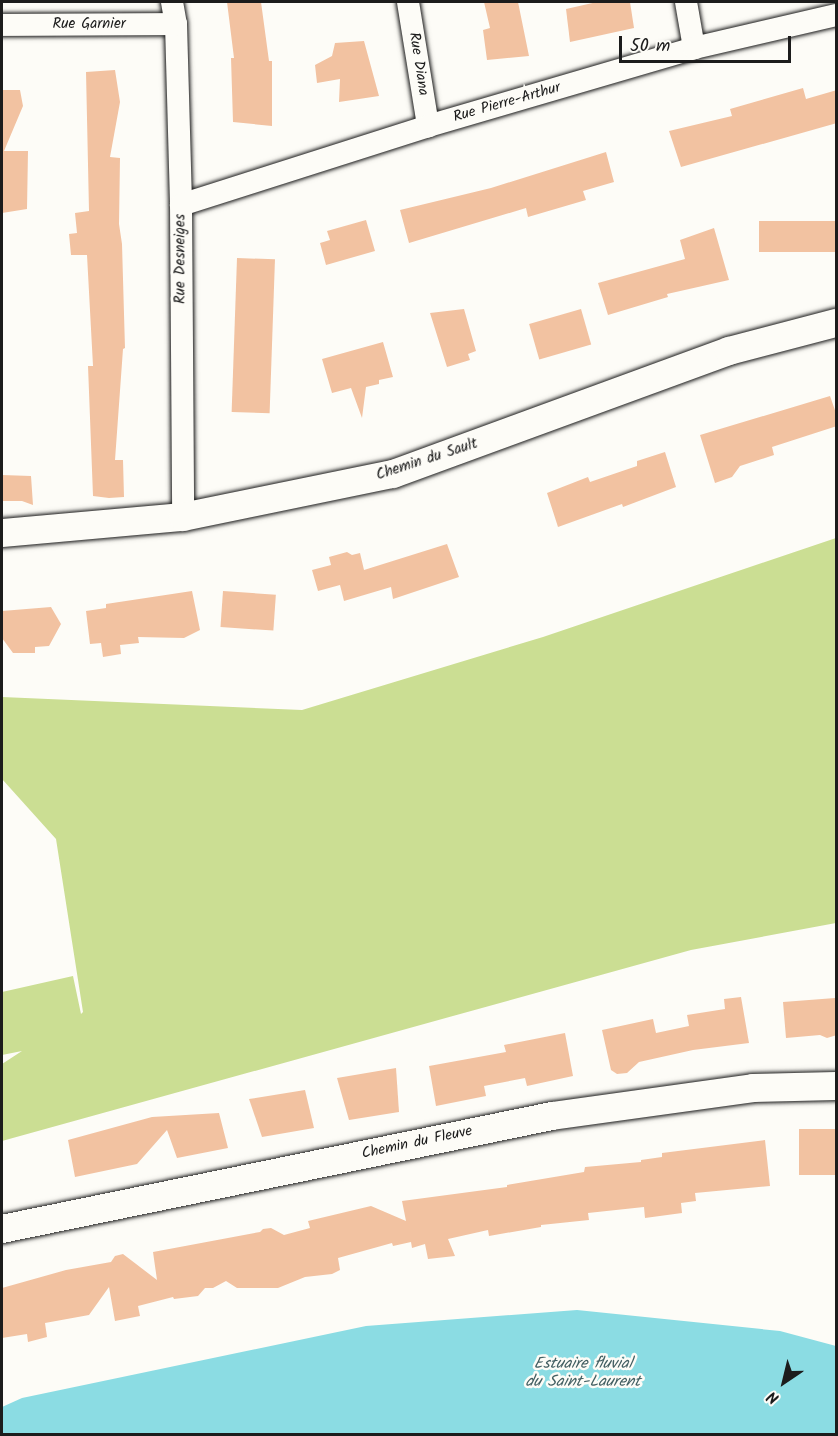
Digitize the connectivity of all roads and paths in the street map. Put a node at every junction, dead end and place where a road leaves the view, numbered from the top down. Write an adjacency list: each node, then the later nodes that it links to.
1 (172, 2): 5 (street, Rue Desneiges)
2 (408, 2): 8 (street, Rue Diana)
3 (686, 2): 7 (street)
4 (837, 15): 7 (street, Rue Pierre-Arthur)
5 (176, 24): 6 (street, Rue Garnier); 9 (street, Rue Desneiges)
6 (2, 25)
7 (694, 48): 8 (street, Rue Pierre-Arthur)
8 (428, 126): 9 (street, Rue Pierre-Arthur)
9 (181, 205): 11 (street, Rue Desneiges)
10 (837, 323): 11 (street, Chemin du Sault)
11 (183, 517): 12 (street, Chemin du Sault)
12 (2, 533)
13 (837, 1086): 14 (street, Chemin du Fleuve)
14 (2, 1229)

